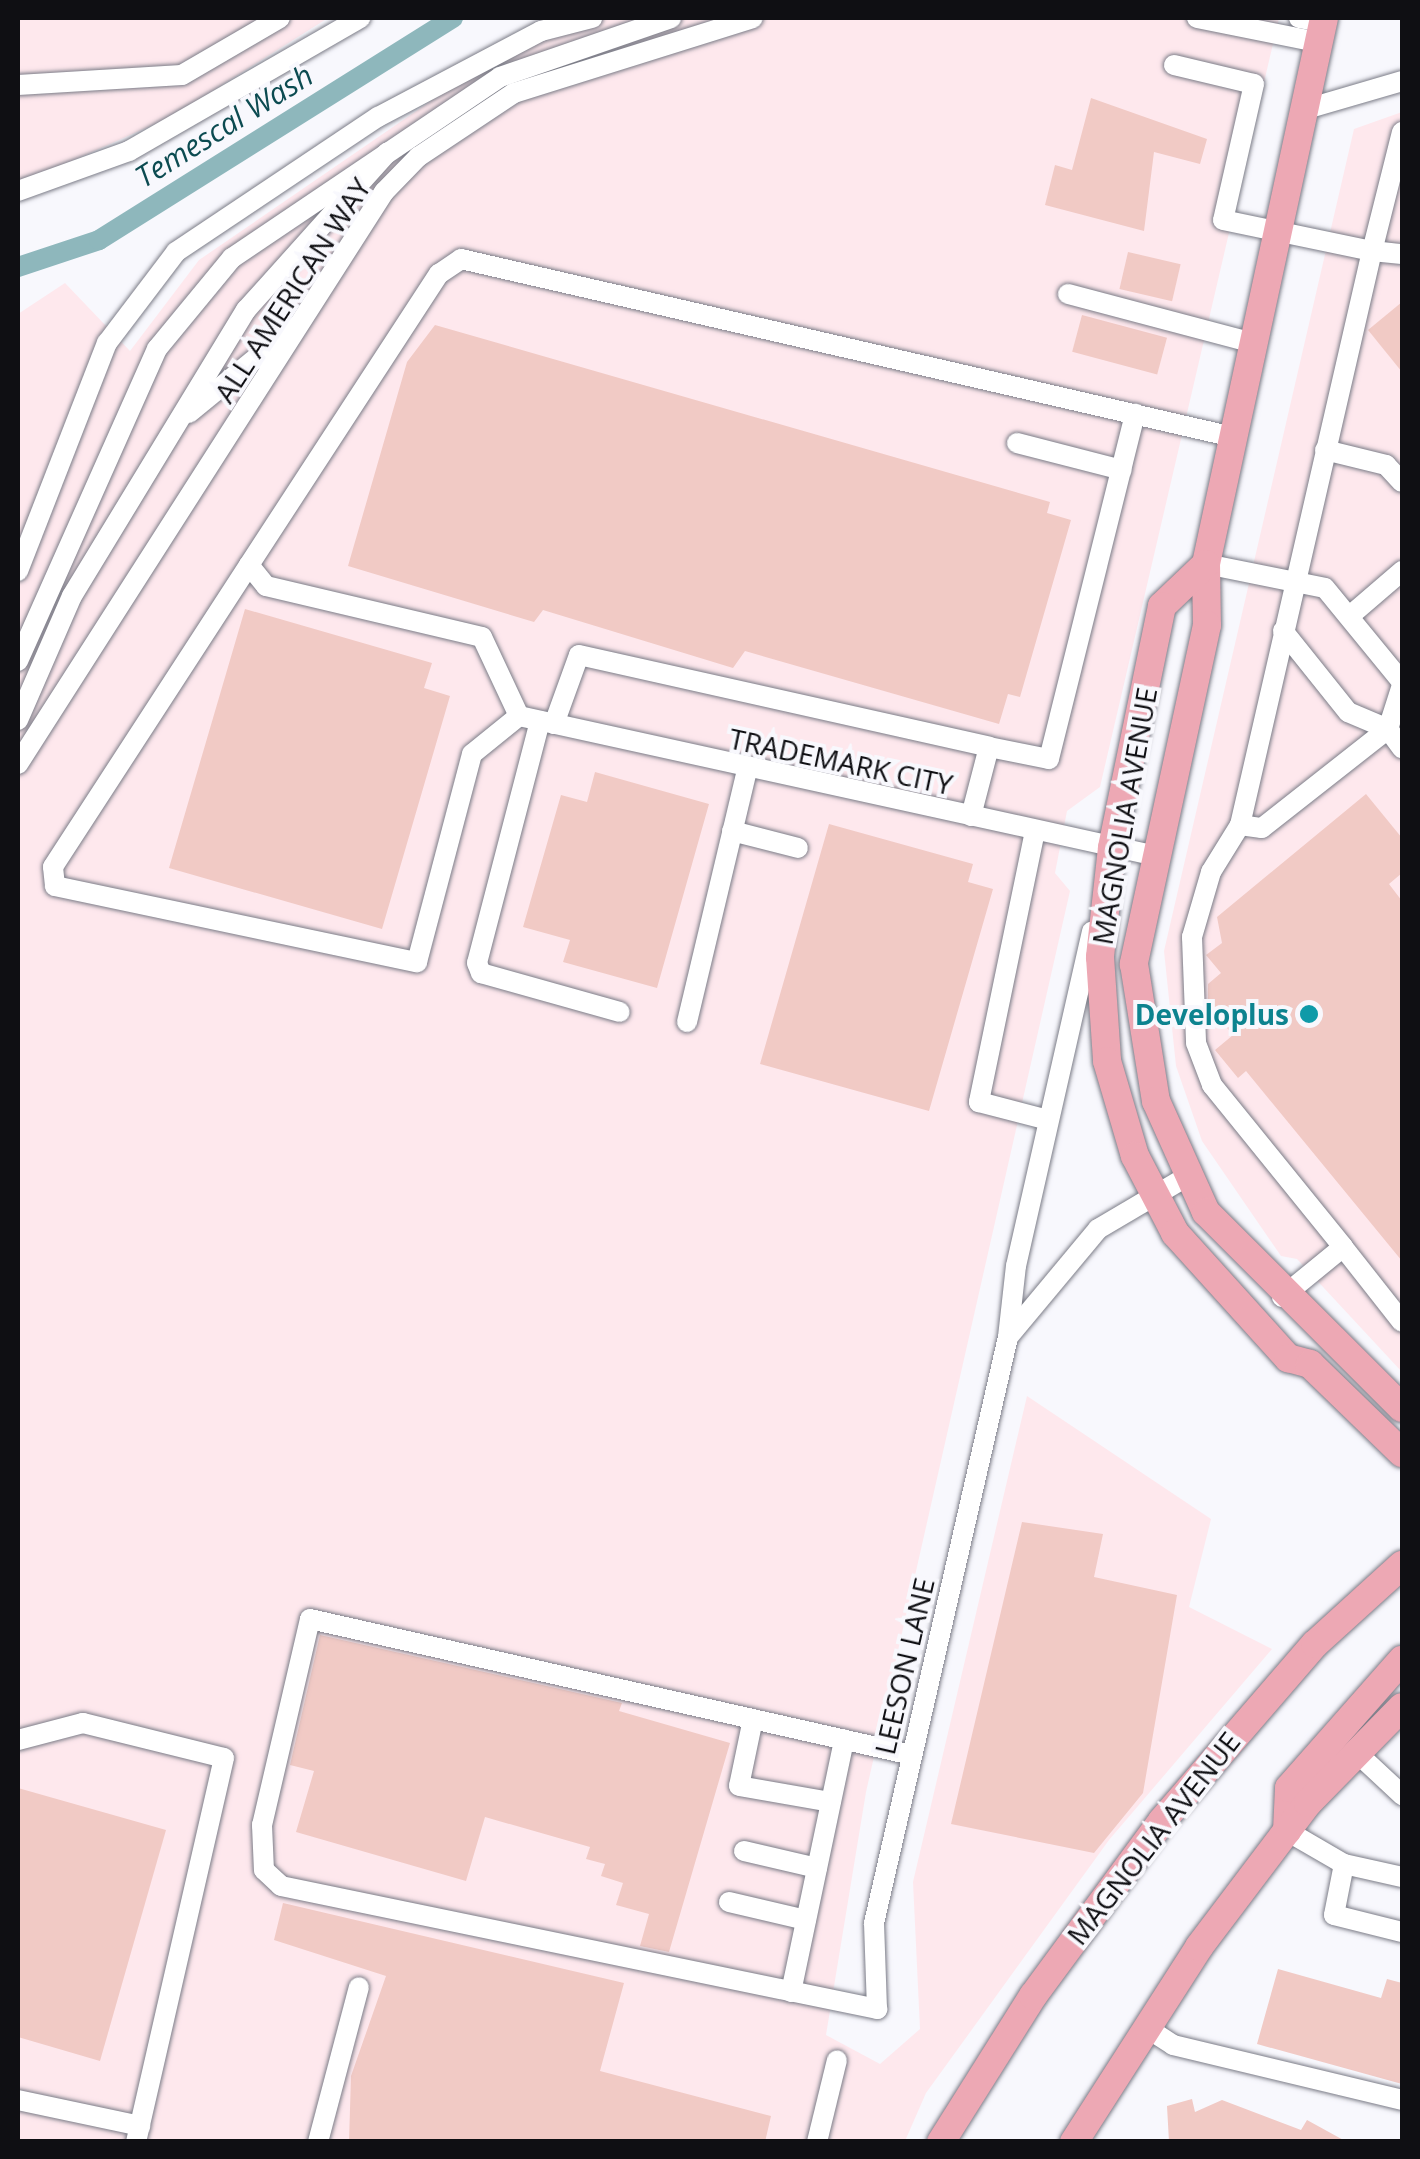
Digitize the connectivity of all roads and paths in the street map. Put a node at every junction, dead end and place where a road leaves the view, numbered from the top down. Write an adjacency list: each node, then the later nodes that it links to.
1 (280, 18): 10 (street)
2 (360, 18): 14 (street)
3 (592, 18): 30 (street)
4 (671, 18): 13 (street, ALL AMERICAN WAY)
5 (753, 18): 19 (street, ALL AMERICAN WAY)
6 (1196, 18): 7 (street)
7 (1316, 23): 11 (main road, MAGNOLIA AVENUE)
8 (1174, 64): 15 (street)
9 (1402, 80): 11 (street)
10 (18, 85)
11 (1303, 110): 15 (main road, MAGNOLIA AVENUE)
12 (1402, 132): 16 (street)
13 (390, 150): 22 (street); 36 (street)
14 (18, 191)
15 (1277, 232): 16 (street); 20 (main road, MAGNOLIA AVENUE)
16 (1372, 251): 17 (street); 25 (street)
17 (1402, 254)
18 (1068, 294): 20 (street)
19 (306, 317): 22 (street); 43 (street, ALL AMERICAN WAY)
20 (1253, 343): 23 (main road, MAGNOLIA AVENUE)
21 (1135, 414): 23 (street); 26 (street); 29 (street)
22 (184, 418): 33 (street)
23 (1233, 437): 28 (main road, MAGNOLIA AVENUE)
24 (1017, 444): 26 (street)
25 (1324, 450): 27 (street); 32 (street)
26 (1122, 470): 41 (street)
27 (1402, 482)
28 (1206, 564): 32 (street); 50 (main road, MAGNOLIA AVENUE); 51 (main road, MAGNOLIA AVENUE)
29 (249, 565): 39 (street); 39 (street)
30 (18, 571)
31 (1402, 571): 34 (street)
32 (1293, 582): 34 (street); 35 (street)
33 (72, 596): 36 (street); 38 (street)
34 (1352, 614): 37 (street)
35 (1283, 631): 40 (street); 46 (street)
36 (18, 660)
37 (1402, 684): 40 (street)
38 (18, 720)
39 (538, 720): 41 (street); 44 (street, TRADEMARK CITY); 52 (street)
40 (1388, 729): 42 (street); 46 (street)
41 (989, 747): 45 (street)
42 (1402, 748)
43 (18, 764)
44 (747, 770): 45 (street, TRADEMARK CITY); 48 (street)
45 (971, 816): 47 (street, TRADEMARK CITY)
46 (1240, 826): 57 (street)
47 (1036, 830): 50 (street, TRADEMARK CITY); 54 (street)
48 (732, 832): 49 (street); 53 (street)
49 (798, 848)
50 (1112, 848): 51 (street, TRADEMARK CITY); 54 (street, LEESON LANE); 56 (main road, MAGNOLIA AVENUE)
51 (1152, 855): 55 (main road, MAGNOLIA AVENUE)
52 (620, 1012)
53 (687, 1022)
54 (1048, 1120): 60 (street, LEESON LANE)
55 (1188, 1176): 56 (street, LEESON LANE); 58 (main road, MAGNOLIA AVENUE)
56 (1154, 1193): 60 (street, LEESON LANE); 61 (main road, MAGNOLIA AVENUE)
57 (1343, 1247): 58 (street); 59 (street)
58 (1282, 1297): 62 (main road, MAGNOLIA AVENUE)
59 (1402, 1322)
60 (1008, 1337): 74 (street, LEESON LANE)
61 (1288, 1358): 63 (main road, MAGNOLIA AVENUE); 64 (main road)
62 (1402, 1408)
63 (1402, 1453)
64 (1402, 1475)
65 (1402, 1540): 67 (main road)
66 (1402, 1564): 67 (main road, MAGNOLIA AVENUE)
67 (1315, 1644): 94 (main road, MAGNOLIA AVENUE)
68 (1402, 1660): 77 (main road)
69 (1402, 1707): 73 (main road)
70 (753, 1719): 72 (street); 76 (street); 86 (street)
71 (18, 1740): 91 (street)
72 (844, 1740): 74 (street); 76 (street)
73 (1357, 1754): 75 (street); 77 (main road)
74 (912, 1755): 86 (street, LEESON LANE)
75 (1402, 1795)
76 (831, 1802): 80 (street)
77 (1287, 1831): 79 (street); 87 (main road)
78 (744, 1851): 80 (street)
79 (1344, 1864): 81 (street); 84 (street)
80 (817, 1868): 83 (street)
81 (1402, 1878)
82 (729, 1902): 83 (street)
83 (806, 1920): 86 (street)
84 (1402, 1932)
85 (358, 1987): 92 (street)
86 (791, 1992)
87 (1146, 2028): 90 (street); 95 (main road)
88 (837, 2060): 93 (street)
89 (18, 2100): 91 (street)
90 (1402, 2100)
91 (138, 2134)
92 (318, 2142)
93 (817, 2142)
94 (941, 2142)
95 (1074, 2142)

